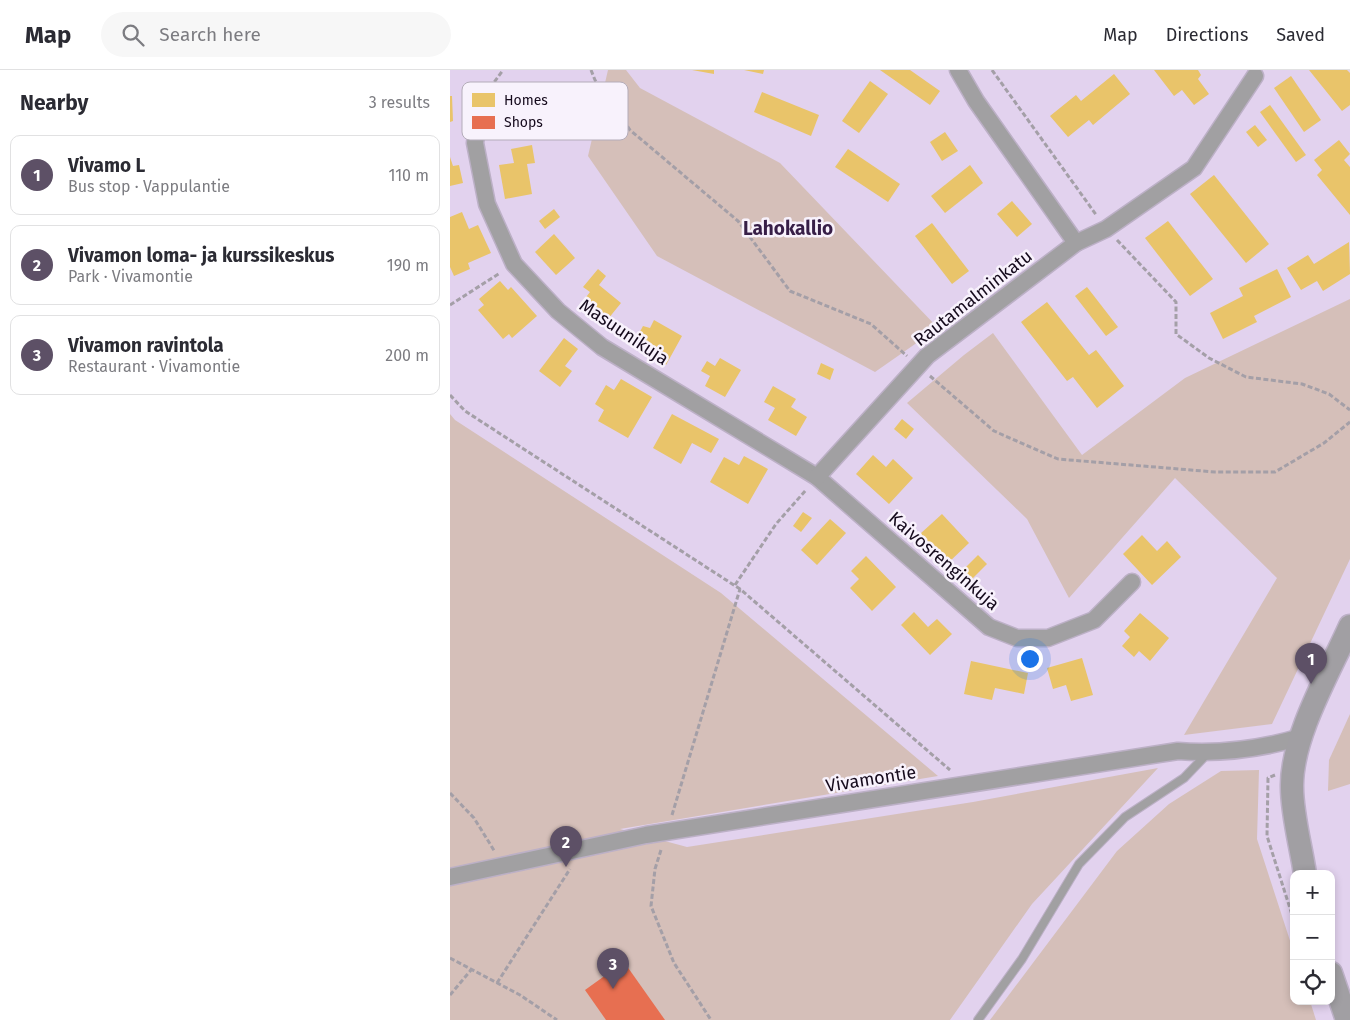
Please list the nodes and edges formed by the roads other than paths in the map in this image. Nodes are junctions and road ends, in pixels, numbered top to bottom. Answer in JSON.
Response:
{"nodes":[{"id":1,"x":958,"y":70,"type":"edge"},
{"id":2,"x":1255,"y":76,"type":"dead end"},
{"id":3,"x":475,"y":140,"type":"edge"},
{"id":4,"x":1076,"y":243,"type":"junction"},
{"id":5,"x":817,"y":477,"type":"junction"},
{"id":6,"x":1132,"y":582,"type":"dead end"},
{"id":7,"x":1350,"y":626,"type":"edge"},
{"id":8,"x":1301,"y":737,"type":"junction"},
{"id":9,"x":1208,"y":753,"type":"junction"},
{"id":10,"x":1304,"y":870,"type":"edge"},
{"id":11,"x":450,"y":877,"type":"edge"},
{"id":12,"x":1335,"y":985,"type":"edge"},
{"id":13,"x":978,"y":1020,"type":"edge"},
{"id":14,"x":1347,"y":1020,"type":"edge"}],
"edges":[{"from":1,"to":4,"type":"street"},
{"from":2,"to":4,"type":"street","name":"Rautamalminkatu"},
{"from":3,"to":5,"type":"street","name":"Masuunikuja"},
{"from":4,"to":5,"type":"street","name":"Rautamalminkatu"},
{"from":5,"to":6,"type":"street","name":"Kaivosrenginkuja"},
{"from":7,"to":8,"type":"street"},
{"from":8,"to":9,"type":"street","name":"Vivamontie"},
{"from":8,"to":10,"type":"street"},
{"from":9,"to":11,"type":"street","name":"Vivamontie"},
{"from":9,"to":13,"type":"lane"},
{"from":12,"to":14,"type":"street"}]}
